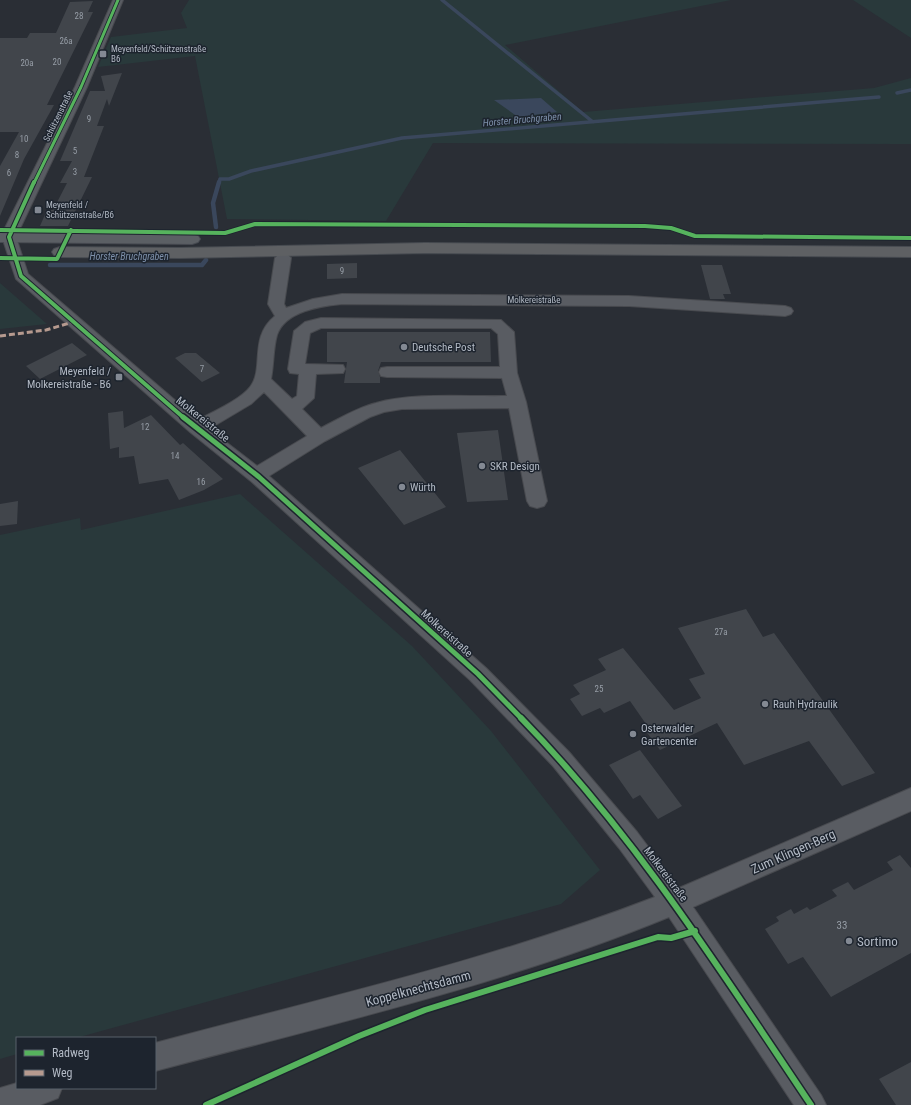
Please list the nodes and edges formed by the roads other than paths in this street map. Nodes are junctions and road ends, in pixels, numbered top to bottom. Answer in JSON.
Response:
{"nodes":[{"id":1,"x":118,"y":0,"type":"edge"},
{"id":2,"x":192,"y":238,"type":"joint"},
{"id":3,"x":6,"y":244,"type":"edge"},
{"id":4,"x":911,"y":244,"type":"edge"},
{"id":5,"x":60,"y":252,"type":"joint"},
{"id":6,"x":911,"y":252,"type":"edge"},
{"id":7,"x":284,"y":258,"type":"dead end"},
{"id":8,"x":785,"y":311,"type":"dead end"},
{"id":9,"x":285,"y":316,"type":"junction"},
{"id":10,"x":308,"y":369,"type":"junction"},
{"id":11,"x":337,"y":369,"type":"dead end"},
{"id":12,"x":387,"y":372,"type":"dead end"},
{"id":13,"x":509,"y":373,"type":"junction"},
{"id":14,"x":262,"y":380,"type":"junction"},
{"id":15,"x":517,"y":402,"type":"junction"},
{"id":16,"x":290,"y":408,"type":"junction"},
{"id":17,"x":196,"y":428,"type":"junction"},
{"id":18,"x":319,"y":437,"type":"junction"},
{"id":19,"x":256,"y":475,"type":"junction"},
{"id":20,"x":536,"y":501,"type":"dead end"},
{"id":21,"x":911,"y":799,"type":"edge"},
{"id":22,"x":675,"y":903,"type":"junction"},
{"id":23,"x":156,"y":1057,"type":"edge"},
{"id":24,"x":45,"y":1089,"type":"edge"},
{"id":25,"x":0,"y":1103,"type":"edge"},
{"id":26,"x":811,"y":1105,"type":"edge"}],
"edges":[{"from":1,"to":3,"type":"street","name":"Schützenstraße"},
{"from":2,"to":3,"type":"main road"},
{"from":2,"to":4,"type":"highway"},
{"from":3,"to":5,"type":"main road"},
{"from":3,"to":17,"type":"street","name":"Molkereistraße"},
{"from":5,"to":6,"type":"highway"},
{"from":7,"to":9,"type":"street"},
{"from":8,"to":9,"type":"street","name":"Molkereistraße"},
{"from":9,"to":14,"type":"street","name":"Molkereistraße"},
{"from":10,"to":11,"type":"street"},
{"from":10,"to":13,"type":"street"},
{"from":10,"to":16,"type":"street"},
{"from":12,"to":13,"type":"street"},
{"from":13,"to":15,"type":"street"},
{"from":14,"to":16,"type":"street"},
{"from":14,"to":17,"type":"street","name":"Molkereistraße"},
{"from":15,"to":18,"type":"street"},
{"from":15,"to":20,"type":"street"},
{"from":16,"to":18,"type":"street"},
{"from":17,"to":19,"type":"street","name":"Molkereistraße"},
{"from":18,"to":19,"type":"street"},
{"from":19,"to":22,"type":"street","name":"Molkereistraße"},
{"from":21,"to":22,"type":"street","name":"Zum Klingen-Berg"},
{"from":22,"to":23,"type":"street","name":"Koppelknechtsdamm"},
{"from":22,"to":26,"type":"street","name":"Molkereistraße"},
{"from":24,"to":25,"type":"street"}]}
